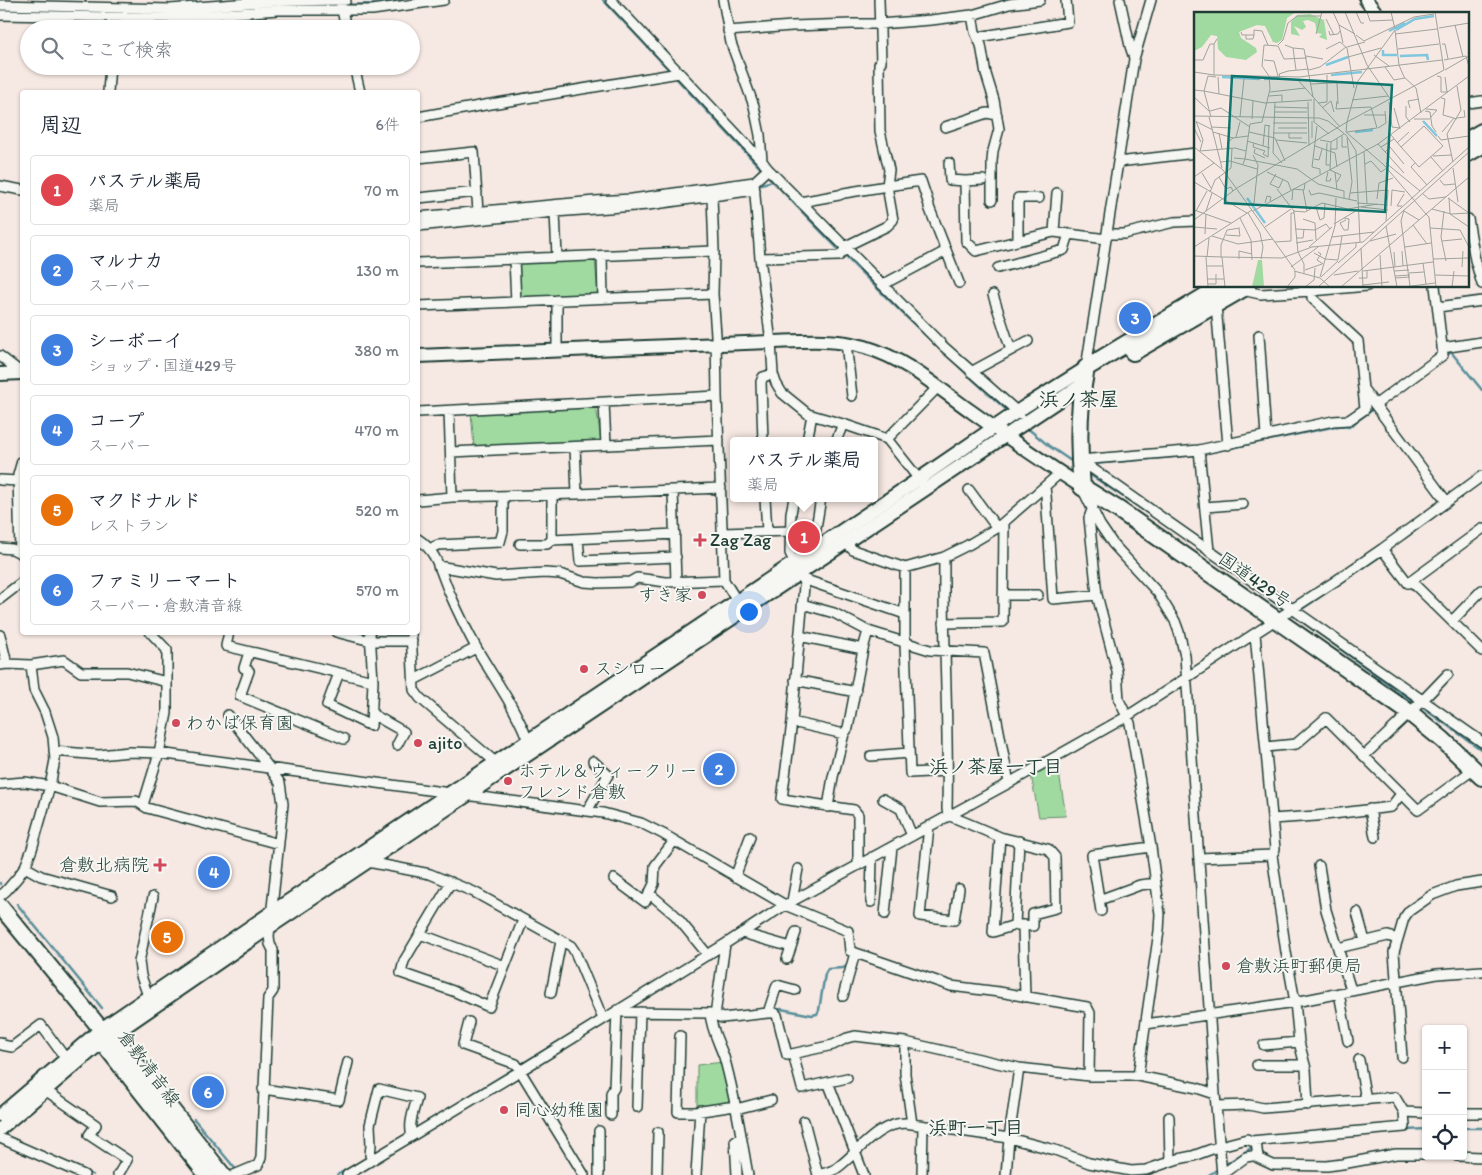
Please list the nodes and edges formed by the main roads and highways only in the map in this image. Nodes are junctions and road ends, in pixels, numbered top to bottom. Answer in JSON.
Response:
{"nodes":[{"id":1,"x":1219,"y":288,"type":"edge"},
{"id":2,"x":1244,"y":288,"type":"edge"},
{"id":3,"x":1084,"y":376,"type":"junction"},
{"id":4,"x":1478,"y":773,"type":"edge"},
{"id":5,"x":0,"y":906,"type":"edge"},
{"id":6,"x":105,"y":1035,"type":"junction"},
{"id":7,"x":207,"y":1175,"type":"edge"},
{"id":8,"x":223,"y":1175,"type":"edge"}],
"edges":[{"from":1,"to":3,"type":"highway"},
{"from":2,"to":3,"type":"highway"},
{"from":3,"to":4,"type":"highway","name":"国道429号"},
{"from":5,"to":6,"type":"main road","name":"倉敷清音線"},
{"from":6,"to":7,"type":"main road","name":"倉敷清音線"},
{"from":6,"to":8,"type":"main road","name":"倉敷清音線"}]}
